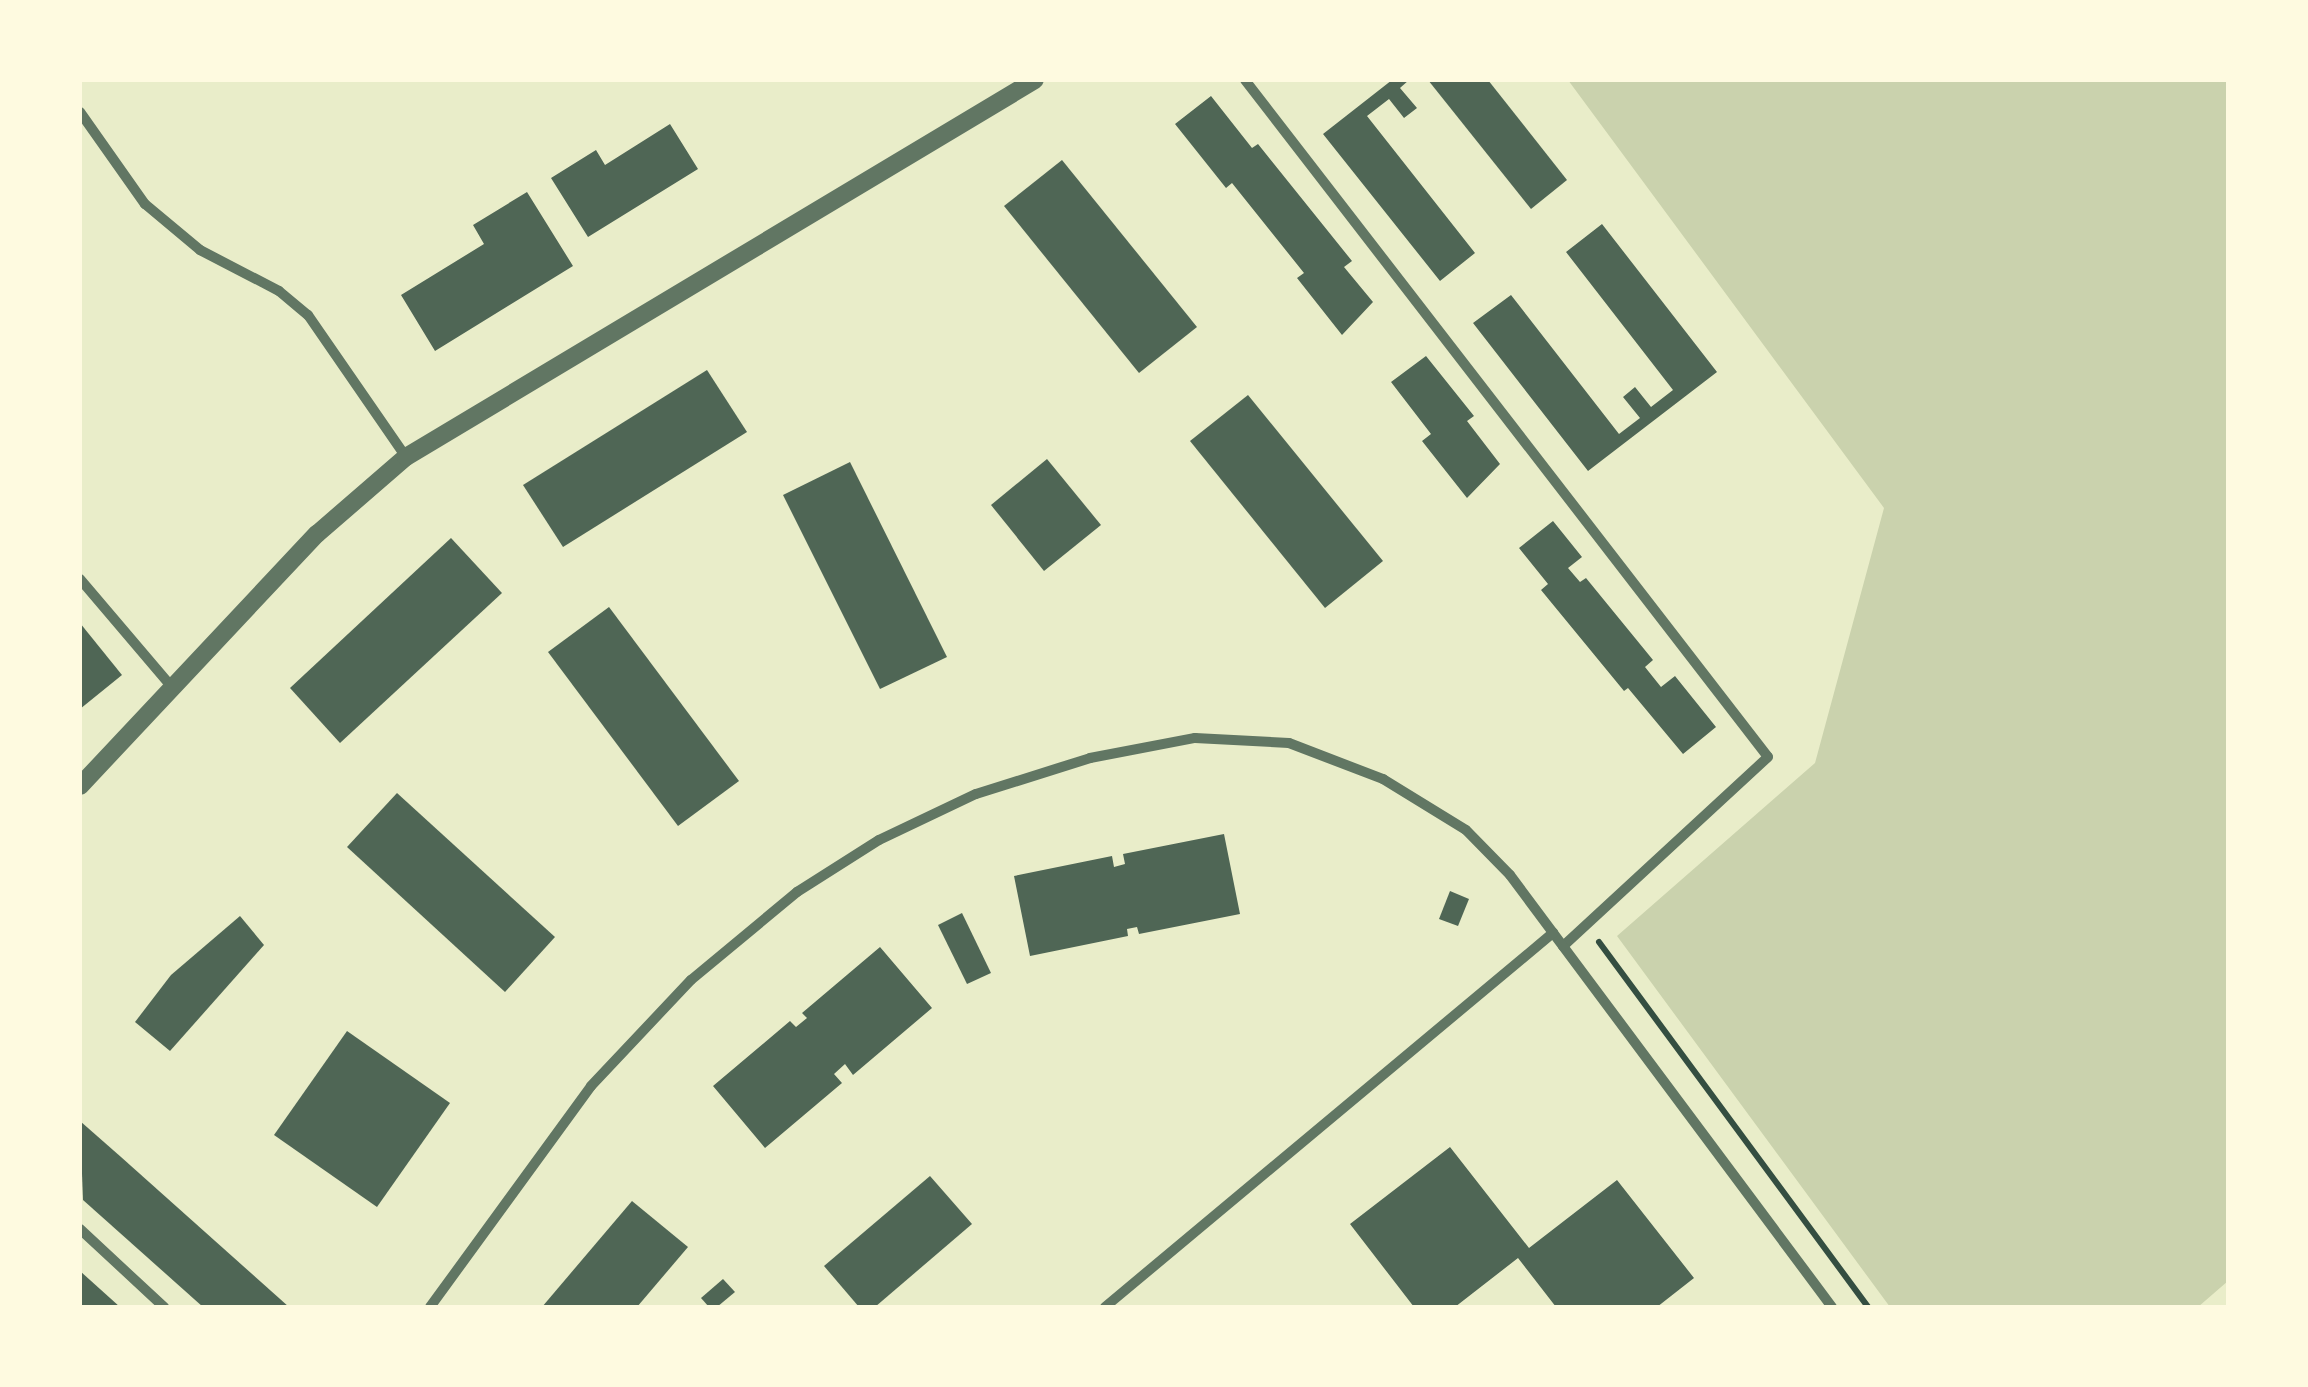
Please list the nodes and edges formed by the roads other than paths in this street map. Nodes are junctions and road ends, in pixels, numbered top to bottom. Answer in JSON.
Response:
{"nodes":[{"id":1,"x":1035,"y":80,"type":"edge"},
{"id":2,"x":1245,"y":80,"type":"edge"},
{"id":3,"x":80,"y":112,"type":"edge"},
{"id":4,"x":406,"y":457,"type":"junction"},
{"id":5,"x":80,"y":580,"type":"edge"},
{"id":6,"x":172,"y":687,"type":"junction"},
{"id":7,"x":80,"y":786,"type":"edge"},
{"id":8,"x":1553,"y":933,"type":"junction"},
{"id":9,"x":1564,"y":946,"type":"junction"},
{"id":10,"x":80,"y":1229,"type":"edge"},
{"id":11,"x":164,"y":1307,"type":"edge"},
{"id":12,"x":430,"y":1307,"type":"edge"},
{"id":13,"x":1105,"y":1307,"type":"edge"},
{"id":14,"x":1832,"y":1307,"type":"edge"}],
"edges":[{"from":1,"to":4,"type":"street"},
{"from":2,"to":9,"type":"street"},
{"from":3,"to":4,"type":"street"},
{"from":4,"to":6,"type":"street"},
{"from":5,"to":6,"type":"street"},
{"from":6,"to":7,"type":"street"},
{"from":8,"to":9,"type":"street"},
{"from":8,"to":12,"type":"street"},
{"from":8,"to":13,"type":"street"},
{"from":9,"to":14,"type":"street"},
{"from":10,"to":11,"type":"street"}]}
